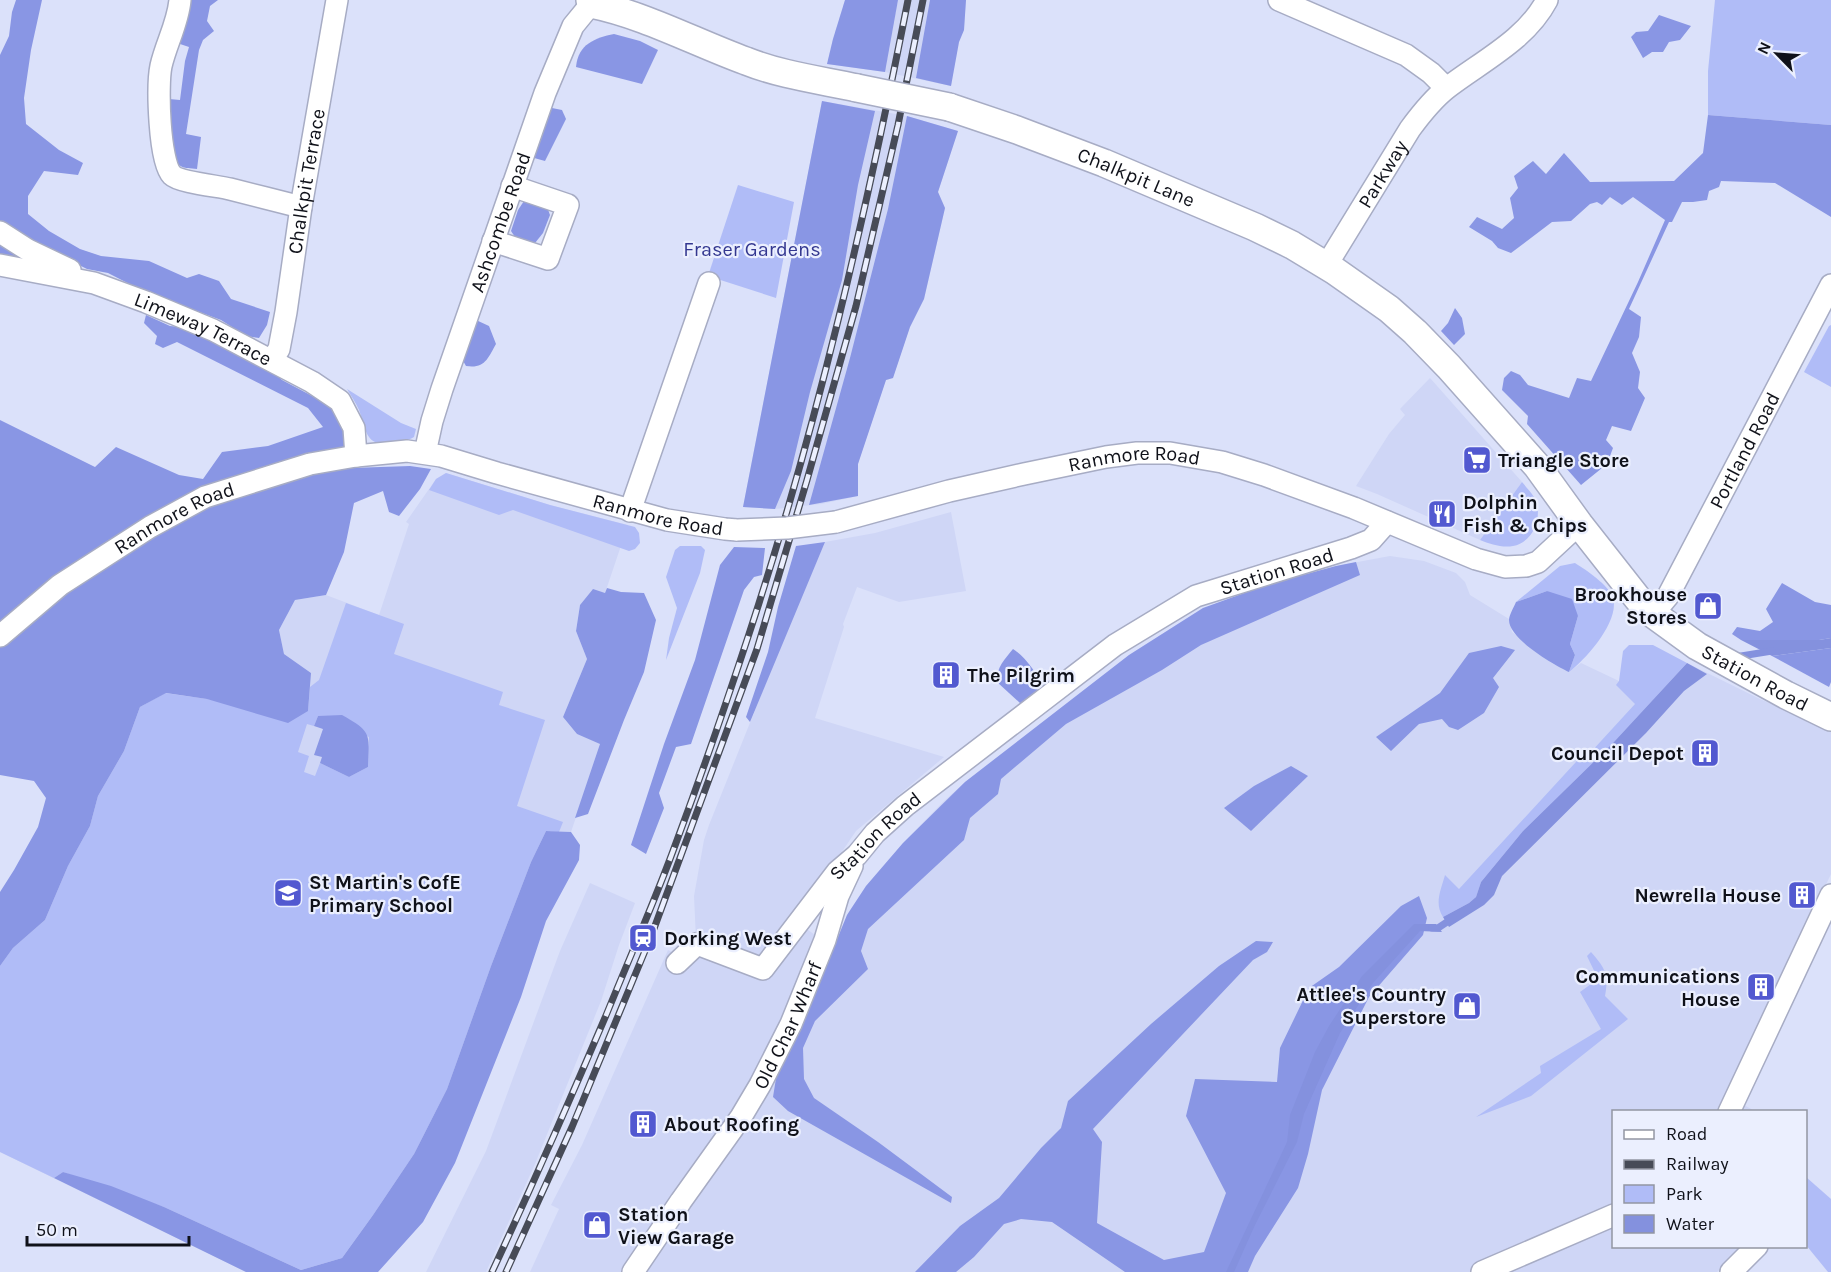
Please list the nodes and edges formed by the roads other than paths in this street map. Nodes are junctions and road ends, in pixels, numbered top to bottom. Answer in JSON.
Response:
{"nodes":[{"id":1,"x":180,"y":0,"type":"edge"},
{"id":2,"x":337,"y":0,"type":"edge"},
{"id":3,"x":1279,"y":0,"type":"edge"},
{"id":4,"x":1547,"y":0,"type":"edge"},
{"id":5,"x":590,"y":2,"type":"edge"},
{"id":6,"x":1446,"y":88,"type":"junction"},
{"id":7,"x":512,"y":186,"type":"junction"},
{"id":8,"x":302,"y":207,"type":"junction"},
{"id":9,"x":0,"y":232,"type":"edge"},
{"id":10,"x":493,"y":241,"type":"junction"},
{"id":11,"x":0,"y":265,"type":"edge"},
{"id":12,"x":1326,"y":266,"type":"junction"},
{"id":13,"x":94,"y":283,"type":"junction"},
{"id":14,"x":709,"y":283,"type":"dead end"},
{"id":15,"x":1831,"y":285,"type":"edge"},
{"id":16,"x":1826,"y":307,"type":"edge"},
{"id":17,"x":272,"y":360,"type":"junction"},
{"id":18,"x":425,"y":453,"type":"junction"},
{"id":19,"x":356,"y":456,"type":"junction"},
{"id":20,"x":630,"y":511,"type":"junction"},
{"id":21,"x":1387,"y":522,"type":"junction"},
{"id":22,"x":1579,"y":524,"type":"junction"},
{"id":23,"x":1653,"y":614,"type":"junction"},
{"id":24,"x":0,"y":636,"type":"edge"},
{"id":25,"x":1831,"y":717,"type":"edge"},
{"id":26,"x":857,"y":855,"type":"junction"},
{"id":27,"x":1831,"y":895,"type":"edge"},
{"id":28,"x":677,"y":963,"type":"dead end"},
{"id":29,"x":1730,"y":1110,"type":"edge"},
{"id":30,"x":1612,"y":1216,"type":"edge"},
{"id":31,"x":1755,"y":1248,"type":"edge"},
{"id":32,"x":633,"y":1272,"type":"edge"},
{"id":33,"x":1482,"y":1272,"type":"edge"},
{"id":34,"x":1731,"y":1272,"type":"edge"}],
"edges":[{"from":1,"to":8,"type":"street"},
{"from":2,"to":8,"type":"street","name":"Chalkpit Terrace"},
{"from":3,"to":6,"type":"street"},
{"from":4,"to":6,"type":"street","name":"Parkway"},
{"from":5,"to":7,"type":"street","name":"Ashcombe Road"},
{"from":5,"to":12,"type":"main road","name":"Chalkpit Lane","bridge":true},
{"from":6,"to":12,"type":"street","name":"Parkway"},
{"from":7,"to":10,"type":"street","name":"Ashcombe Road"},
{"from":7,"to":10,"type":"street"},
{"from":8,"to":17,"type":"street","name":"Chalkpit Terrace"},
{"from":9,"to":13,"type":"street"},
{"from":10,"to":18,"type":"street","name":"Ashcombe Road"},
{"from":11,"to":13,"type":"street","name":"Limeway Terrace"},
{"from":12,"to":22,"type":"main road","name":"Chalkpit Lane"},
{"from":13,"to":17,"type":"street","name":"Limeway Terrace"},
{"from":14,"to":20,"type":"street"},
{"from":15,"to":16,"type":"street","name":"Portland Road"},
{"from":16,"to":23,"type":"street","name":"Portland Road"},
{"from":17,"to":19,"type":"street","name":"Limeway Terrace"},
{"from":18,"to":19,"type":"street","name":"Ranmore Road"},
{"from":18,"to":20,"type":"street","name":"Ranmore Road"},
{"from":19,"to":24,"type":"street","name":"Ranmore Road"},
{"from":20,"to":21,"type":"street","name":"Ranmore Road","bridge":true},
{"from":21,"to":22,"type":"street"},
{"from":21,"to":26,"type":"street","name":"Station Road"},
{"from":22,"to":23,"type":"main road","name":"Station Road"},
{"from":23,"to":25,"type":"main road","name":"Station Road"},
{"from":26,"to":28,"type":"street","name":"Station Road"},
{"from":26,"to":32,"type":"street","name":"Old Char Wharf"},
{"from":27,"to":29,"type":"street"},
{"from":30,"to":33,"type":"street"},
{"from":31,"to":34,"type":"street"}]}
